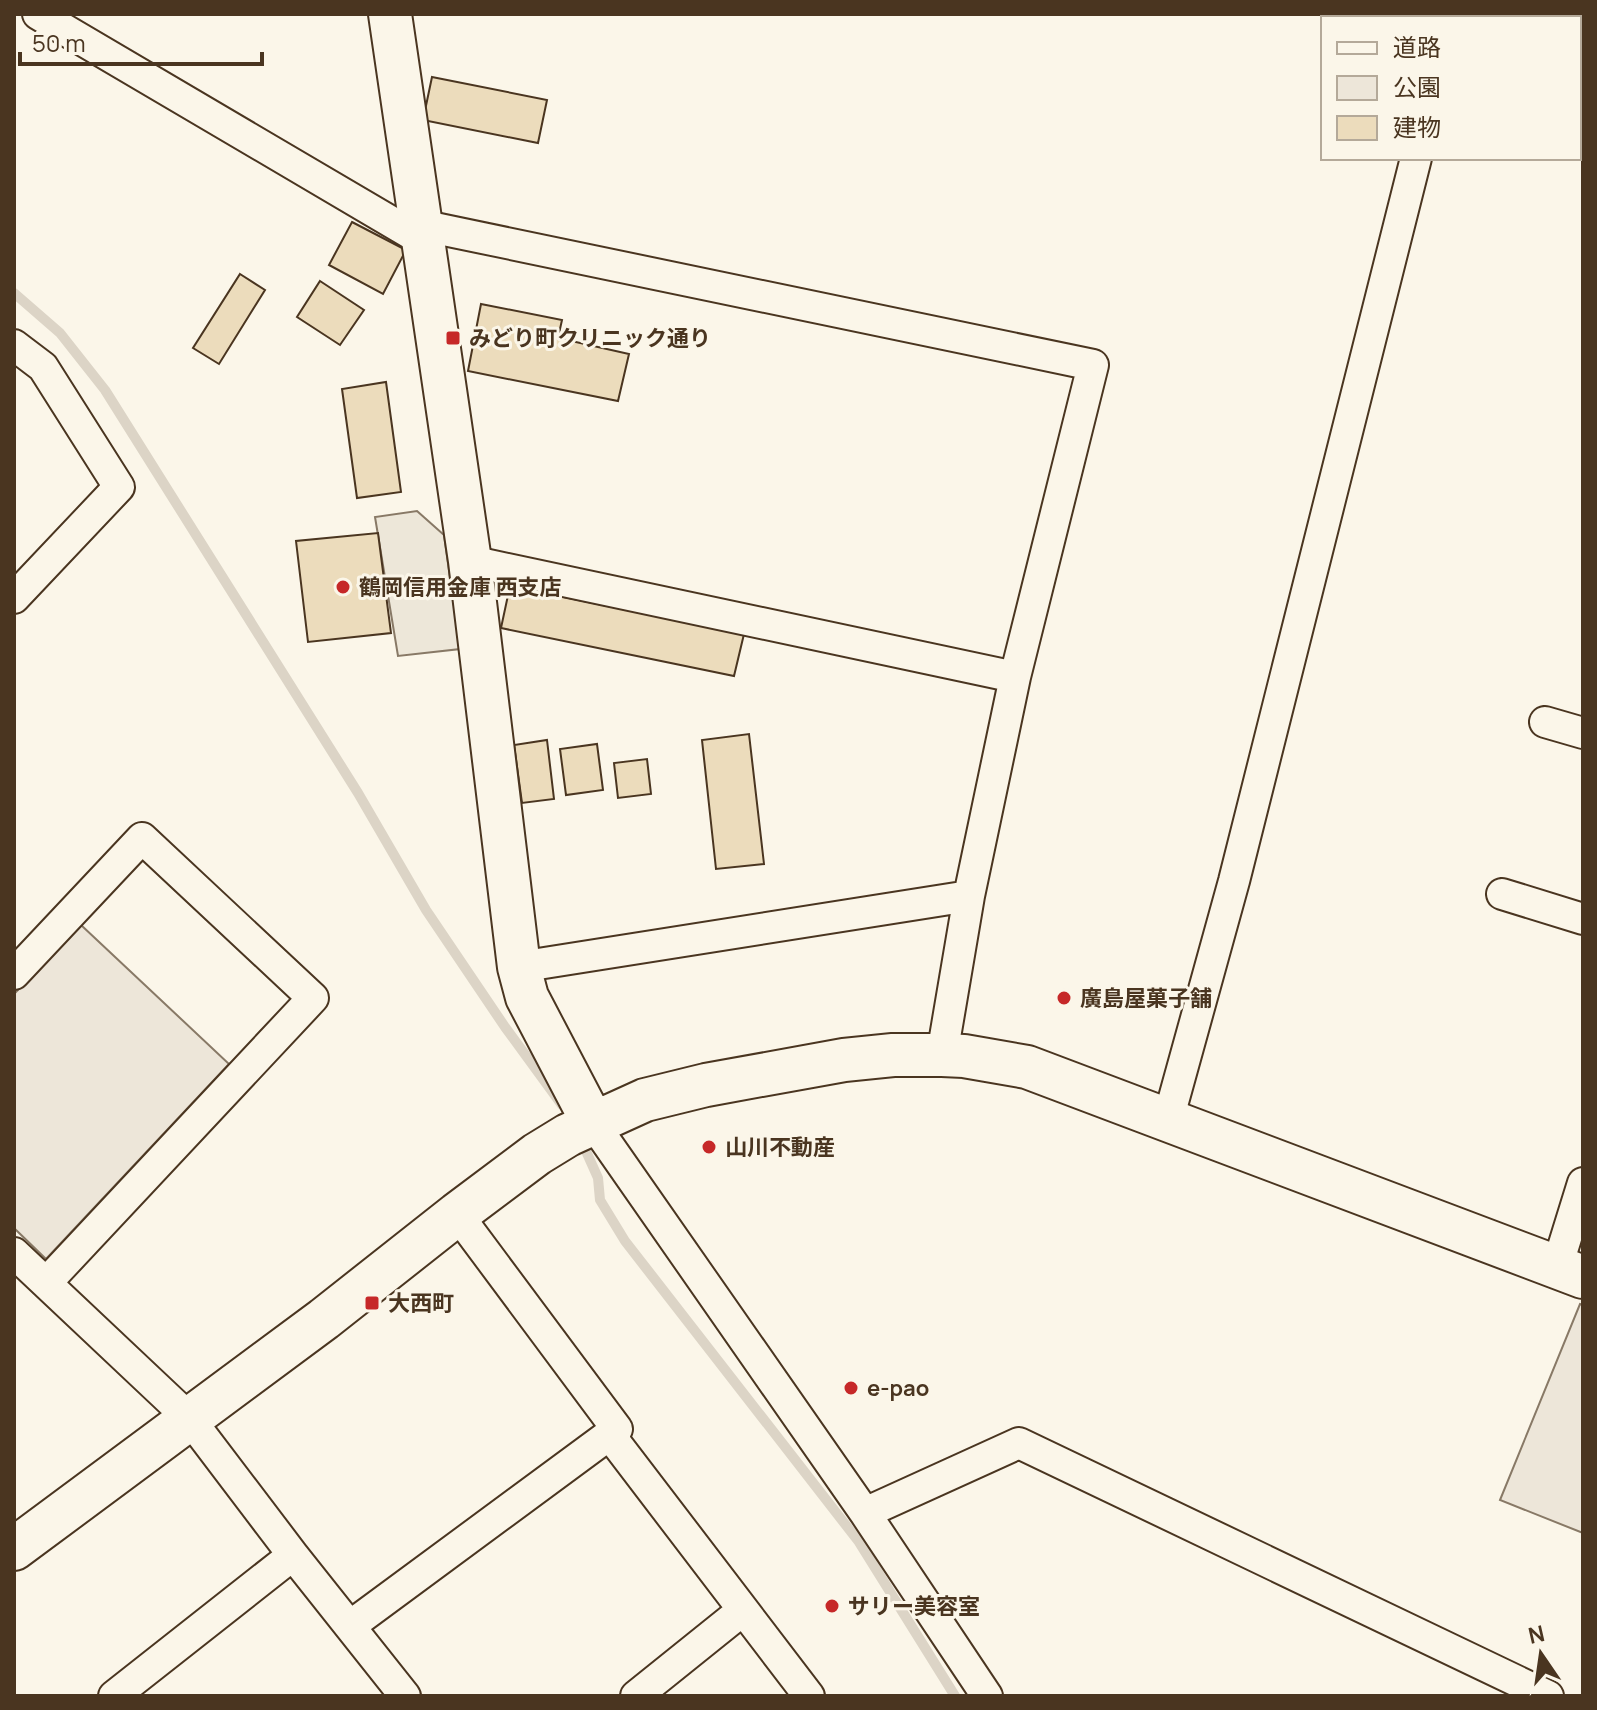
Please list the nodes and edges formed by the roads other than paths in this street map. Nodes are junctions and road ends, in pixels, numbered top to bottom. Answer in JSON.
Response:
{"nodes":[{"id":1,"x":38,"y":14,"type":"edge"},
{"id":2,"x":390,"y":14,"type":"edge"},
{"id":3,"x":1545,"y":14,"type":"edge"},
{"id":4,"x":1570,"y":16,"type":"edge"},
{"id":5,"x":1415,"y":160,"type":"edge"},
{"id":6,"x":421,"y":232,"type":"junction"},
{"id":7,"x":14,"y":345,"type":"edge"},
{"id":8,"x":470,"y":561,"type":"junction"},
{"id":9,"x":14,"y":598,"type":"edge"},
{"id":10,"x":1015,"y":677,"type":"junction"},
{"id":11,"x":1545,"y":722,"type":"dead end"},
{"id":12,"x":1583,"y":733,"type":"edge"},
{"id":13,"x":1502,"y":894,"type":"dead end"},
{"id":14,"x":969,"y":896,"type":"junction"},
{"id":15,"x":1583,"y":919,"type":"edge"},
{"id":16,"x":519,"y":967,"type":"junction"},
{"id":17,"x":14,"y":974,"type":"edge"},
{"id":18,"x":942,"y":1055,"type":"junction"},
{"id":19,"x":1168,"y":1120,"type":"junction"},
{"id":20,"x":593,"y":1123,"type":"junction"},
{"id":21,"x":1583,"y":1183,"type":"edge"},
{"id":22,"x":457,"y":1214,"type":"junction"},
{"id":23,"x":14,"y":1253,"type":"edge"},
{"id":24,"x":1570,"y":1272,"type":"edge"},
{"id":25,"x":46,"y":1283,"type":"junction"},
{"id":26,"x":189,"y":1418,"type":"junction"},
{"id":27,"x":609,"y":1434,"type":"junction"},
{"id":28,"x":865,"y":1513,"type":"junction"},
{"id":29,"x":14,"y":1549,"type":"edge"},
{"id":30,"x":293,"y":1555,"type":"junction"},
{"id":31,"x":743,"y":1610,"type":"junction"},
{"id":32,"x":350,"y":1626,"type":"junction"},
{"id":33,"x":129,"y":1691,"type":"edge"},
{"id":34,"x":405,"y":1696,"type":"edge"},
{"id":35,"x":636,"y":1696,"type":"edge"},
{"id":36,"x":809,"y":1696,"type":"edge"},
{"id":37,"x":987,"y":1696,"type":"edge"},
{"id":38,"x":1548,"y":1696,"type":"edge"}],
"edges":[{"from":1,"to":6,"type":"street"},
{"from":2,"to":6,"type":"street"},
{"from":3,"to":4,"type":"main road"},
{"from":5,"to":19,"type":"street"},
{"from":6,"to":8,"type":"street"},
{"from":6,"to":10,"type":"street"},
{"from":7,"to":9,"type":"street"},
{"from":8,"to":10,"type":"street"},
{"from":8,"to":16,"type":"street"},
{"from":10,"to":14,"type":"street"},
{"from":11,"to":12,"type":"street"},
{"from":13,"to":15,"type":"street"},
{"from":14,"to":16,"type":"street"},
{"from":14,"to":18,"type":"street"},
{"from":16,"to":20,"type":"street"},
{"from":17,"to":25,"type":"street"},
{"from":18,"to":19,"type":"street"},
{"from":18,"to":20,"type":"street"},
{"from":19,"to":24,"type":"street"},
{"from":20,"to":22,"type":"street"},
{"from":20,"to":28,"type":"street"},
{"from":21,"to":24,"type":"street"},
{"from":22,"to":26,"type":"street"},
{"from":22,"to":27,"type":"street"},
{"from":23,"to":25,"type":"street"},
{"from":25,"to":26,"type":"street"},
{"from":26,"to":29,"type":"street"},
{"from":26,"to":30,"type":"street"},
{"from":27,"to":31,"type":"street"},
{"from":27,"to":32,"type":"street"},
{"from":28,"to":37,"type":"street"},
{"from":28,"to":38,"type":"street"},
{"from":30,"to":32,"type":"street"},
{"from":30,"to":33,"type":"street"},
{"from":31,"to":35,"type":"street"},
{"from":31,"to":36,"type":"street"},
{"from":32,"to":34,"type":"street"}]}
